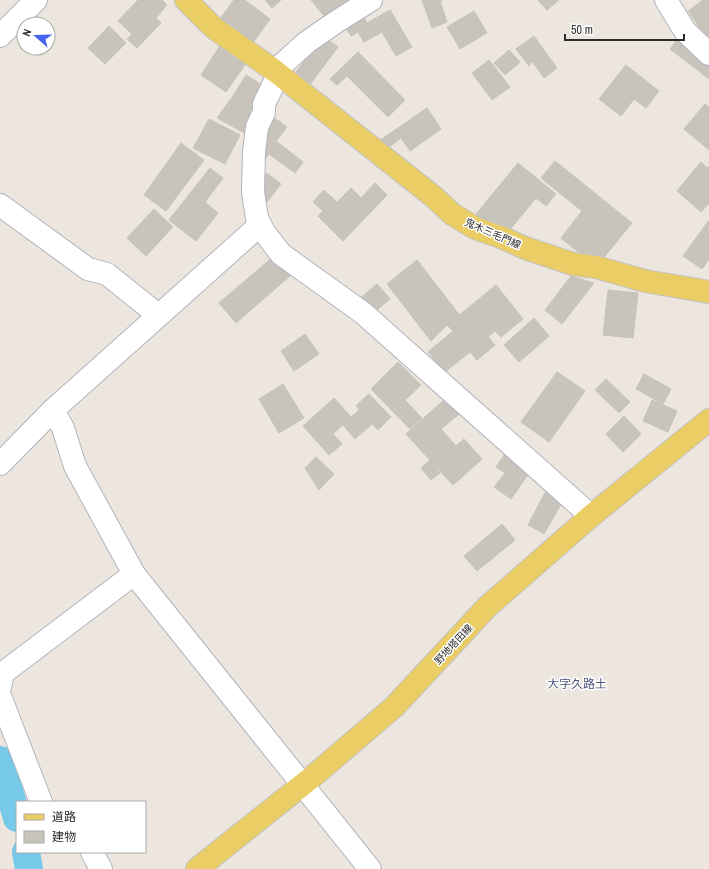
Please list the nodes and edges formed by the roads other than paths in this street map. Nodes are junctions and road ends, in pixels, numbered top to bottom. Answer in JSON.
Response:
{"nodes":[{"id":1,"x":36,"y":0,"type":"edge"},
{"id":2,"x":186,"y":0,"type":"edge"},
{"id":3,"x":371,"y":0,"type":"edge"},
{"id":4,"x":666,"y":0,"type":"edge"},
{"id":5,"x":0,"y":36,"type":"edge"},
{"id":6,"x":709,"y":54,"type":"edge"},
{"id":7,"x":277,"y":73,"type":"junction"},
{"id":8,"x":0,"y":205,"type":"edge"},
{"id":9,"x":260,"y":225,"type":"junction"},
{"id":10,"x":709,"y":292,"type":"edge"},
{"id":11,"x":158,"y":315,"type":"junction"},
{"id":12,"x":53,"y":410,"type":"junction"},
{"id":13,"x":709,"y":420,"type":"edge"},
{"id":14,"x":0,"y":464,"type":"edge"},
{"id":15,"x":590,"y":516,"type":"junction"},
{"id":16,"x":134,"y":574,"type":"junction"},
{"id":17,"x":0,"y":687,"type":"edge"},
{"id":18,"x":0,"y":696,"type":"edge"},
{"id":19,"x":303,"y":784,"type":"junction"},
{"id":20,"x":41,"y":801,"type":"edge"},
{"id":21,"x":93,"y":853,"type":"edge"},
{"id":22,"x":101,"y":869,"type":"edge"},
{"id":23,"x":196,"y":869,"type":"edge"},
{"id":24,"x":370,"y":869,"type":"edge"}],
"edges":[{"from":1,"to":5,"type":"street"},
{"from":2,"to":7,"type":"main road","name":"鬼木三毛門線"},
{"from":3,"to":7,"type":"street"},
{"from":4,"to":6,"type":"street"},
{"from":7,"to":9,"type":"street"},
{"from":7,"to":10,"type":"main road","name":"鬼木三毛門線"},
{"from":8,"to":11,"type":"street"},
{"from":9,"to":11,"type":"street"},
{"from":9,"to":15,"type":"street"},
{"from":11,"to":12,"type":"street"},
{"from":12,"to":14,"type":"street"},
{"from":12,"to":16,"type":"street"},
{"from":13,"to":15,"type":"main road","name":"野地塔田線"},
{"from":15,"to":19,"type":"main road","name":"野地塔田線"},
{"from":16,"to":17,"type":"street"},
{"from":16,"to":19,"type":"street"},
{"from":18,"to":20,"type":"street"},
{"from":19,"to":23,"type":"main road","name":"野地塔田線"},
{"from":19,"to":24,"type":"street"},
{"from":21,"to":22,"type":"street"}]}
